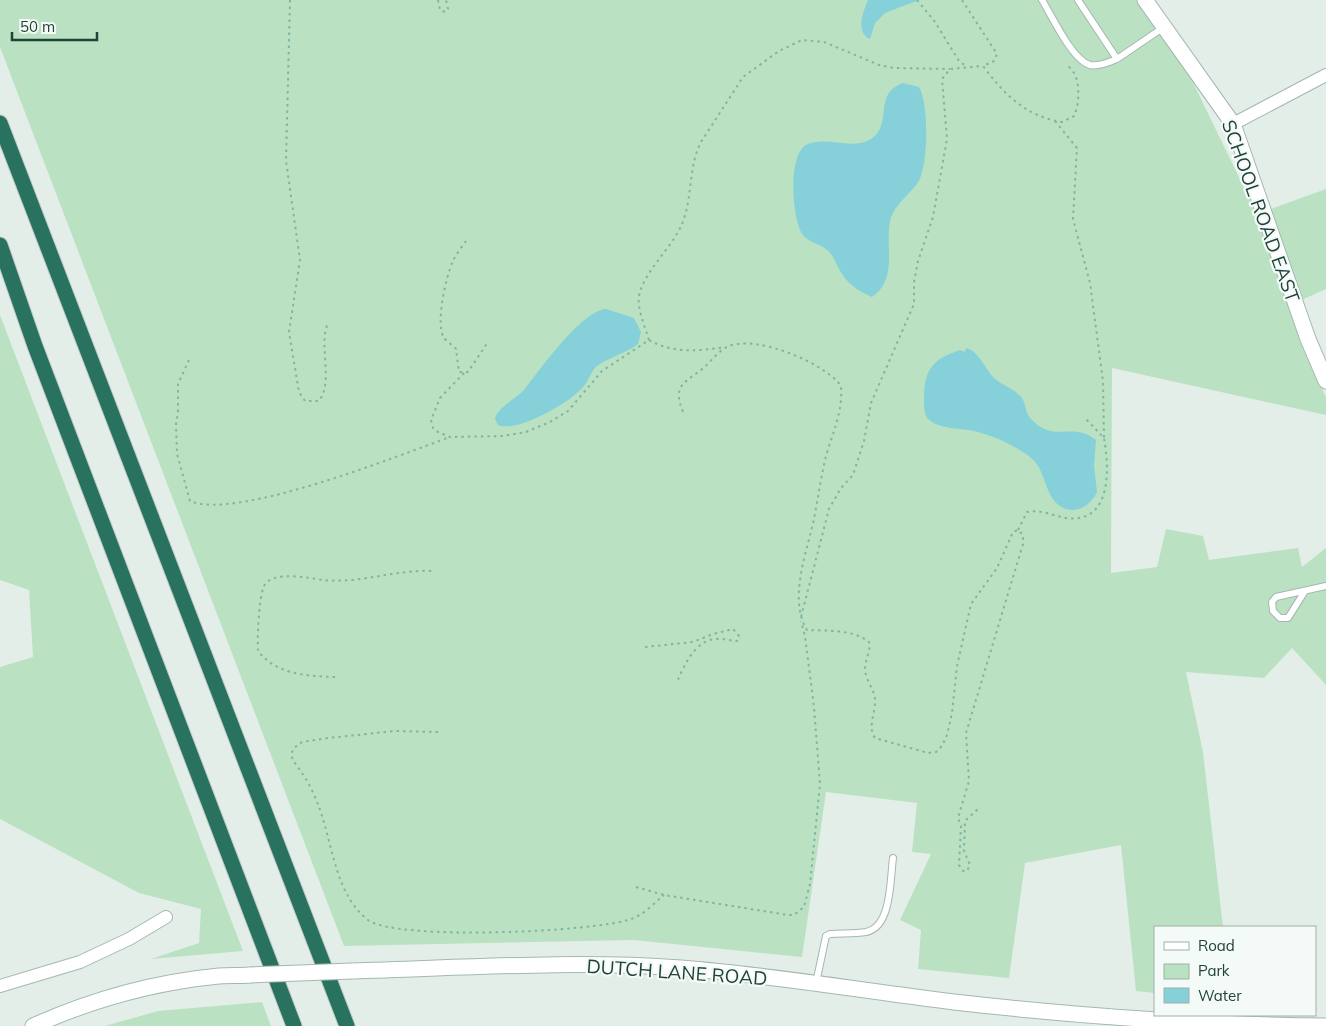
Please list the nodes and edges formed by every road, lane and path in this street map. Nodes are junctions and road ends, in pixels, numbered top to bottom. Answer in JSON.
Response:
{"nodes":[{"id":1,"x":290,"y":0,"type":"edge"},
{"id":2,"x":438,"y":0,"type":"edge"},
{"id":3,"x":446,"y":0,"type":"edge"},
{"id":4,"x":917,"y":0,"type":"edge"},
{"id":5,"x":962,"y":0,"type":"edge"},
{"id":6,"x":1042,"y":0,"type":"edge"},
{"id":7,"x":1078,"y":0,"type":"edge"},
{"id":8,"x":1145,"y":0,"type":"edge"},
{"id":9,"x":1164,"y":28,"type":"junction"},
{"id":10,"x":1077,"y":58,"type":"junction"},
{"id":11,"x":1116,"y":59,"type":"junction"},
{"id":12,"x":966,"y":66,"type":"junction"},
{"id":13,"x":983,"y":66,"type":"junction"},
{"id":14,"x":950,"y":69,"type":"junction"},
{"id":15,"x":1326,"y":75,"type":"edge"},
{"id":16,"x":1055,"y":121,"type":"junction"},
{"id":17,"x":0,"y":123,"type":"edge"},
{"id":18,"x":1233,"y":124,"type":"junction"},
{"id":19,"x":466,"y":241,"type":"dead end"},
{"id":20,"x":0,"y":245,"type":"edge"},
{"id":21,"x":328,"y":323,"type":"dead end"},
{"id":22,"x":649,"y":340,"type":"junction"},
{"id":23,"x":488,"y":342,"type":"dead end"},
{"id":24,"x":727,"y":347,"type":"junction"},
{"id":25,"x":189,"y":360,"type":"dead end"},
{"id":26,"x":464,"y":373,"type":"junction"},
{"id":27,"x":1326,"y":381,"type":"edge"},
{"id":28,"x":683,"y":412,"type":"dead end"},
{"id":29,"x":1086,"y":419,"type":"dead end"},
{"id":30,"x":450,"y":436,"type":"junction"},
{"id":31,"x":1104,"y":438,"type":"junction"},
{"id":32,"x":1018,"y":530,"type":"junction"},
{"id":33,"x":434,"y":571,"type":"dead end"},
{"id":34,"x":1326,"y":586,"type":"edge"},
{"id":35,"x":1305,"y":591,"type":"junction"},
{"id":36,"x":801,"y":620,"type":"junction"},
{"id":37,"x":646,"y":647,"type":"dead end"},
{"id":38,"x":335,"y":677,"type":"dead end"},
{"id":39,"x":677,"y":682,"type":"dead end"},
{"id":40,"x":438,"y":732,"type":"dead end"},
{"id":41,"x":980,"y":808,"type":"dead end"},
{"id":42,"x":893,"y":858,"type":"dead end"},
{"id":43,"x":636,"y":887,"type":"dead end"},
{"id":44,"x":664,"y":895,"type":"junction"},
{"id":45,"x":166,"y":917,"type":"dead end"},
{"id":46,"x":816,"y":984,"type":"junction"},
{"id":47,"x":0,"y":986,"type":"edge"},
{"id":48,"x":1163,"y":1023,"type":"edge"},
{"id":49,"x":33,"y":1026,"type":"edge"},
{"id":50,"x":294,"y":1026,"type":"edge"},
{"id":51,"x":347,"y":1026,"type":"edge"},
{"id":52,"x":1326,"y":1026,"type":"edge"}],
"edges":[{"from":1,"to":21,"type":"path"},
{"from":2,"to":3,"type":"path"},
{"from":4,"to":12,"type":"path"},
{"from":5,"to":13,"type":"path"},
{"from":6,"to":10,"type":"lane"},
{"from":7,"to":11,"type":"lane"},
{"from":8,"to":9,"type":"street","name":"SCHOOL ROAD EAST"},
{"from":9,"to":11,"type":"lane"},
{"from":9,"to":18,"type":"street","name":"SCHOOL ROAD EAST"},
{"from":10,"to":11,"type":"lane"},
{"from":10,"to":16,"type":"path"},
{"from":12,"to":13,"type":"path"},
{"from":12,"to":14,"type":"path"},
{"from":13,"to":16,"type":"path"},
{"from":14,"to":22,"type":"path"},
{"from":14,"to":36,"type":"path"},
{"from":15,"to":18,"type":"street"},
{"from":16,"to":31,"type":"path"},
{"from":17,"to":51,"type":"highway"},
{"from":18,"to":27,"type":"street","name":"SCHOOL ROAD EAST"},
{"from":19,"to":26,"type":"path"},
{"from":20,"to":50,"type":"highway"},
{"from":22,"to":24,"type":"path"},
{"from":22,"to":30,"type":"path"},
{"from":23,"to":26,"type":"path"},
{"from":24,"to":28,"type":"path"},
{"from":24,"to":36,"type":"path"},
{"from":25,"to":30,"type":"path"},
{"from":26,"to":30,"type":"path"},
{"from":29,"to":31,"type":"path"},
{"from":31,"to":32,"type":"path"},
{"from":32,"to":36,"type":"path"},
{"from":32,"to":41,"type":"path"},
{"from":33,"to":38,"type":"path"},
{"from":34,"to":35,"type":"lane"},
{"from":35,"to":35,"type":"lane"},
{"from":36,"to":44,"type":"path"},
{"from":37,"to":39,"type":"path"},
{"from":40,"to":44,"type":"path"},
{"from":42,"to":46,"type":"lane"},
{"from":43,"to":44,"type":"path"},
{"from":45,"to":47,"type":"street"},
{"from":46,"to":48,"type":"street","name":"DUTCH LANE ROAD"},
{"from":46,"to":49,"type":"street","name":"DUTCH LANE ROAD","bridge":true},
{"from":48,"to":52,"type":"street","name":"DUTCH LANE ROAD"}]}
